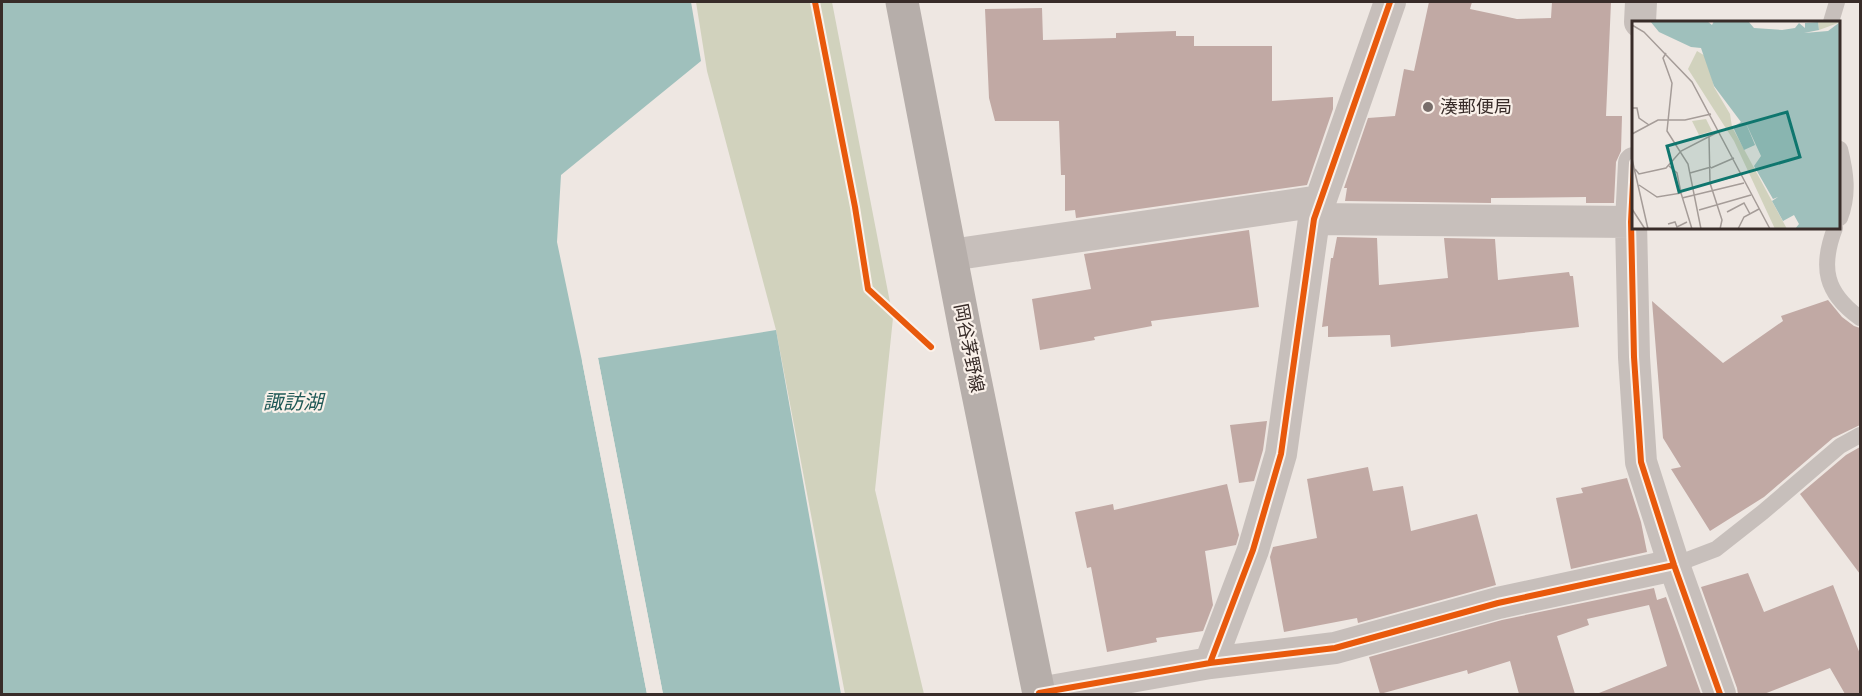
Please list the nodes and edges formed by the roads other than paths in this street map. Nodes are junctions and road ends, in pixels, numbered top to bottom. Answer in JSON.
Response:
{"nodes":[{"id":1,"x":902,"y":2,"type":"edge"},
{"id":2,"x":1390,"y":2,"type":"edge"},
{"id":3,"x":1641,"y":2,"type":"edge"},
{"id":4,"x":1837,"y":2,"type":"edge"},
{"id":5,"x":1640,"y":21,"type":"edge"},
{"id":6,"x":1831,"y":21,"type":"edge"},
{"id":7,"x":1841,"y":157,"type":"edge"},
{"id":8,"x":1632,"y":202,"type":"edge"},
{"id":9,"x":1317,"y":210,"type":"junction"},
{"id":10,"x":1841,"y":213,"type":"edge"},
{"id":11,"x":1631,"y":222,"type":"junction"},
{"id":12,"x":1834,"y":230,"type":"edge"},
{"id":13,"x":951,"y":255,"type":"junction"},
{"id":14,"x":1860,"y":318,"type":"edge"},
{"id":15,"x":1860,"y":435,"type":"edge"},
{"id":16,"x":1674,"y":566,"type":"junction"},
{"id":17,"x":1210,"y":663,"type":"junction"},
{"id":18,"x":1039,"y":694,"type":"edge"},
{"id":19,"x":1720,"y":694,"type":"edge"}],
"edges":[{"from":1,"to":13,"type":"main road","name":"岡谷茅野線"},
{"from":2,"to":9,"type":"street"},
{"from":3,"to":5,"type":"street"},
{"from":4,"to":6,"type":"lane"},
{"from":7,"to":10,"type":"lane"},
{"from":8,"to":11,"type":"street"},
{"from":9,"to":11,"type":"street"},
{"from":9,"to":13,"type":"street"},
{"from":9,"to":17,"type":"street"},
{"from":11,"to":16,"type":"street"},
{"from":12,"to":14,"type":"lane"},
{"from":13,"to":18,"type":"main road","name":"岡谷茅野線"},
{"from":15,"to":16,"type":"lane"},
{"from":16,"to":17,"type":"street"},
{"from":16,"to":19,"type":"street"},
{"from":17,"to":18,"type":"street"}]}
